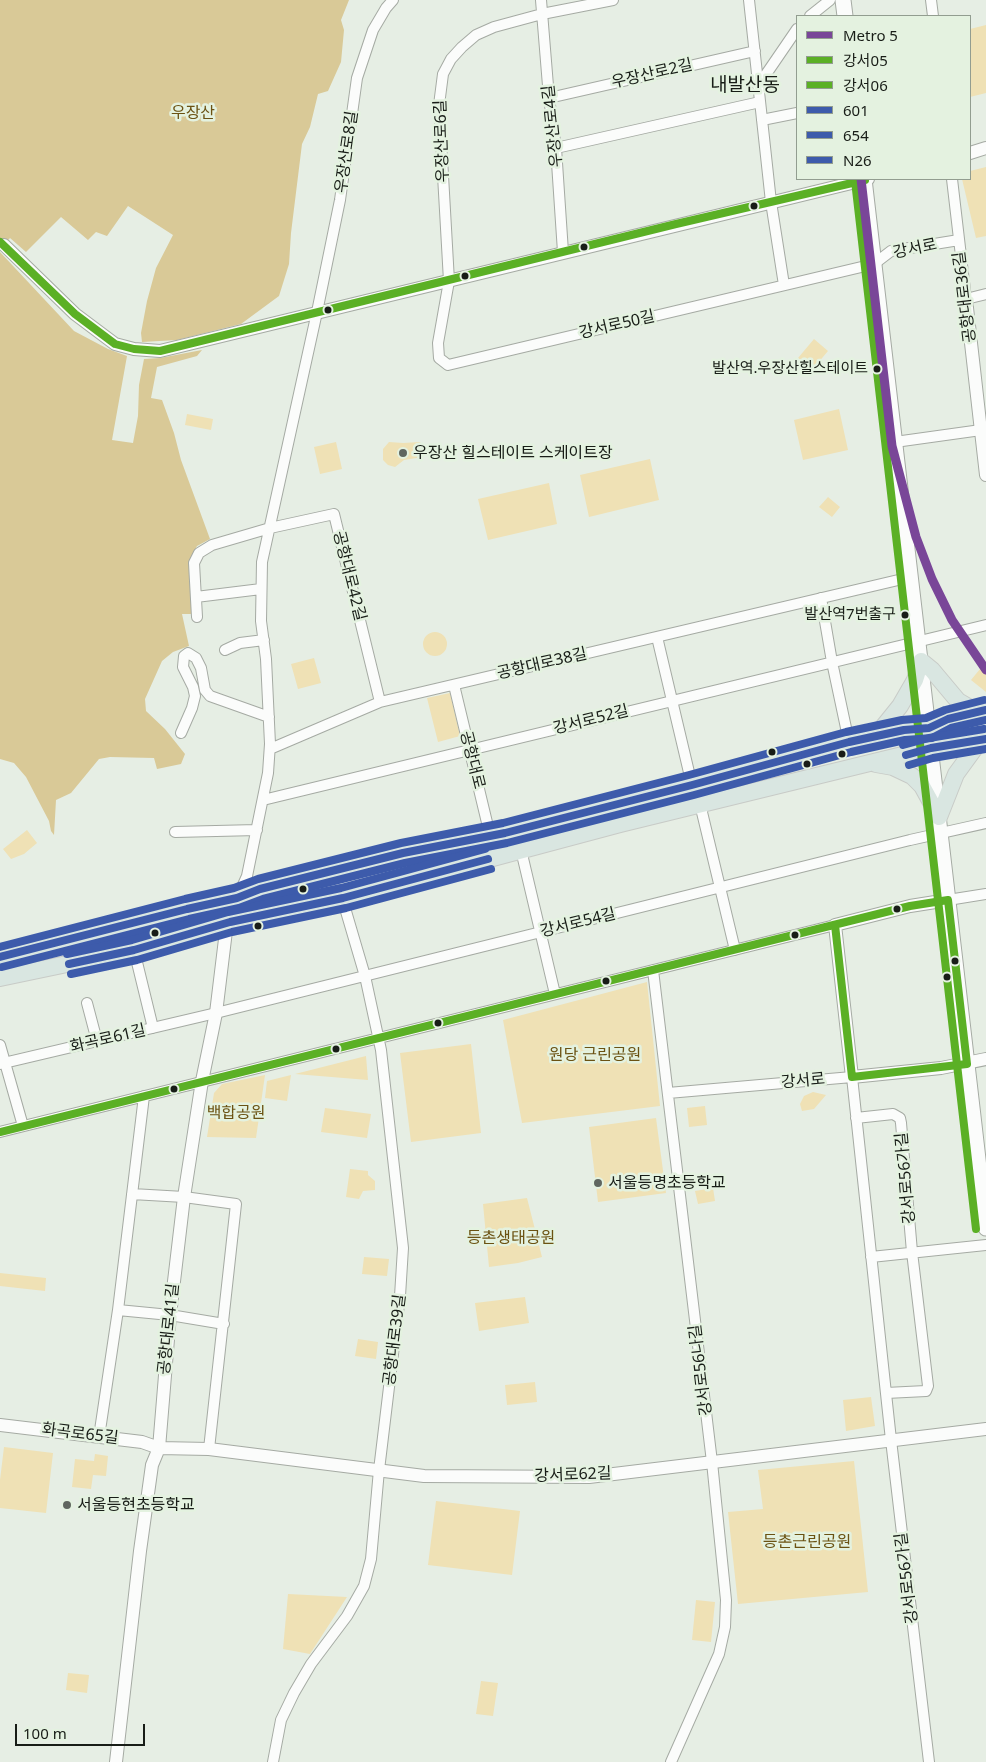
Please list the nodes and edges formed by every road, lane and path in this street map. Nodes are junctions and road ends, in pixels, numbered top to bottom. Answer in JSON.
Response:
{"nodes":[{"id":1,"x":393,"y":0,"type":"edge"},
{"id":2,"x":541,"y":0,"type":"edge"},
{"id":3,"x":613,"y":0,"type":"edge"},
{"id":4,"x":749,"y":0,"type":"edge"},
{"id":5,"x":830,"y":0,"type":"edge"},
{"id":6,"x":843,"y":0,"type":"edge"},
{"id":7,"x":931,"y":0,"type":"edge"},
{"id":8,"x":542,"y":14,"type":"junction"},
{"id":9,"x":811,"y":15,"type":"edge"},
{"id":10,"x":845,"y":15,"type":"edge"},
{"id":11,"x":933,"y":15,"type":"edge"},
{"id":12,"x":796,"y":30,"type":"edge"},
{"id":13,"x":755,"y":51,"type":"junction"},
{"id":14,"x":758,"y":86,"type":"junction"},
{"id":15,"x":549,"y":98,"type":"junction"},
{"id":16,"x":760,"y":102,"type":"junction"},
{"id":17,"x":796,"y":113,"type":"edge"},
{"id":18,"x":762,"y":120,"type":"junction"},
{"id":19,"x":556,"y":148,"type":"junction"},
{"id":20,"x":986,"y":148,"type":"edge"},
{"id":21,"x":971,"y":153,"type":"edge"},
{"id":22,"x":862,"y":180,"type":"edge"},
{"id":23,"x":866,"y":180,"type":"edge"},
{"id":24,"x":952,"y":180,"type":"edge"},
{"id":25,"x":771,"y":202,"type":"junction"},
{"id":26,"x":959,"y":240,"type":"junction"},
{"id":27,"x":4,"y":245,"type":"dead end"},
{"id":28,"x":563,"y":252,"type":"junction"},
{"id":29,"x":874,"y":264,"type":"junction"},
{"id":30,"x":449,"y":281,"type":"junction"},
{"id":31,"x":784,"y":285,"type":"junction"},
{"id":32,"x":986,"y":294,"type":"edge"},
{"id":33,"x":966,"y":299,"type":"junction"},
{"id":34,"x":317,"y":312,"type":"junction"},
{"id":35,"x":981,"y":430,"type":"junction"},
{"id":36,"x":895,"y":442,"type":"junction"},
{"id":37,"x":986,"y":475,"type":"edge"},
{"id":38,"x":270,"y":528,"type":"junction"},
{"id":39,"x":911,"y":577,"type":"junction"},
{"id":40,"x":260,"y":589,"type":"junction"},
{"id":41,"x":196,"y":597,"type":"junction"},
{"id":42,"x":821,"y":598,"type":"junction"},
{"id":43,"x":197,"y":617,"type":"dead end"},
{"id":44,"x":986,"y":625,"type":"edge"},
{"id":45,"x":657,"y":637,"type":"junction"},
{"id":46,"x":264,"y":640,"type":"junction"},
{"id":47,"x":918,"y":640,"type":"junction"},
{"id":48,"x":225,"y":650,"type":"dead end"},
{"id":49,"x":921,"y":661,"type":"junction"},
{"id":50,"x":832,"y":662,"type":"junction"},
{"id":51,"x":454,"y":685,"type":"junction"},
{"id":52,"x":672,"y":700,"type":"junction"},
{"id":53,"x":380,"y":702,"type":"junction"},
{"id":54,"x":981,"y":711,"type":"edge"},
{"id":55,"x":269,"y":717,"type":"junction"},
{"id":56,"x":929,"y":728,"type":"junction"},
{"id":57,"x":182,"y":733,"type":"dead end"},
{"id":58,"x":875,"y":736,"type":"junction"},
{"id":59,"x":983,"y":740,"type":"edge"},
{"id":60,"x":848,"y":742,"type":"junction"},
{"id":61,"x":931,"y":748,"type":"junction"},
{"id":62,"x":270,"y":749,"type":"junction"},
{"id":63,"x":470,"y":749,"type":"junction"},
{"id":64,"x":870,"y":763,"type":"junction"},
{"id":65,"x":692,"y":786,"type":"junction"},
{"id":66,"x":263,"y":800,"type":"junction"},
{"id":67,"x":700,"y":804,"type":"junction"},
{"id":68,"x":986,"y":823,"type":"edge"},
{"id":69,"x":940,"y":825,"type":"junction"},
{"id":70,"x":257,"y":830,"type":"junction"},
{"id":71,"x":175,"y":832,"type":"dead end"},
{"id":72,"x":490,"y":835,"type":"junction"},
{"id":73,"x":520,"y":850,"type":"junction"},
{"id":74,"x":720,"y":887,"type":"junction"},
{"id":75,"x":986,"y":894,"type":"edge"},
{"id":76,"x":237,"y":898,"type":"junction"},
{"id":77,"x":343,"y":898,"type":"junction"},
{"id":78,"x":948,"y":900,"type":"junction"},
{"id":79,"x":230,"y":922,"type":"junction"},
{"id":80,"x":835,"y":925,"type":"junction"},
{"id":81,"x":540,"y":932,"type":"junction"},
{"id":82,"x":134,"y":950,"type":"junction"},
{"id":83,"x":734,"y":950,"type":"junction"},
{"id":84,"x":0,"y":957,"type":"edge"},
{"id":85,"x":653,"y":970,"type":"junction"},
{"id":86,"x":365,"y":976,"type":"junction"},
{"id":87,"x":0,"y":978,"type":"edge"},
{"id":88,"x":555,"y":994,"type":"junction"},
{"id":89,"x":88,"y":1003,"type":"dead end"},
{"id":90,"x":216,"y":1013,"type":"junction"},
{"id":91,"x":153,"y":1028,"type":"junction"},
{"id":92,"x":379,"y":1038,"type":"junction"},
{"id":93,"x":97,"y":1042,"type":"junction"},
{"id":94,"x":0,"y":1045,"type":"edge"},
{"id":95,"x":986,"y":1059,"type":"edge"},
{"id":96,"x":3,"y":1064,"type":"edge"},
{"id":97,"x":967,"y":1064,"type":"junction"},
{"id":98,"x":852,"y":1077,"type":"junction"},
{"id":99,"x":202,"y":1081,"type":"junction"},
{"id":100,"x":668,"y":1094,"type":"junction"},
{"id":101,"x":144,"y":1096,"type":"junction"},
{"id":102,"x":856,"y":1118,"type":"junction"},
{"id":103,"x":22,"y":1126,"type":"junction"},
{"id":104,"x":0,"y":1132,"type":"edge"},
{"id":105,"x":132,"y":1194,"type":"junction"},
{"id":106,"x":184,"y":1197,"type":"junction"},
{"id":107,"x":986,"y":1228,"type":"edge"},
{"id":108,"x":986,"y":1245,"type":"edge"},
{"id":109,"x":912,"y":1252,"type":"junction"},
{"id":110,"x":871,"y":1256,"type":"junction"},
{"id":111,"x":118,"y":1310,"type":"junction"},
{"id":112,"x":170,"y":1315,"type":"junction"},
{"id":113,"x":224,"y":1324,"type":"junction"},
{"id":114,"x":886,"y":1393,"type":"junction"},
{"id":115,"x":0,"y":1425,"type":"edge"},
{"id":116,"x":986,"y":1429,"type":"edge"},
{"id":117,"x":99,"y":1437,"type":"junction"},
{"id":118,"x":892,"y":1440,"type":"junction"},
{"id":119,"x":159,"y":1448,"type":"junction"},
{"id":120,"x":209,"y":1449,"type":"junction"},
{"id":121,"x":712,"y":1462,"type":"junction"},
{"id":122,"x":379,"y":1470,"type":"junction"},
{"id":123,"x":116,"y":1762,"type":"edge"},
{"id":124,"x":273,"y":1762,"type":"edge"},
{"id":125,"x":671,"y":1762,"type":"edge"},
{"id":126,"x":929,"y":1762,"type":"edge"}],
"edges":[{"from":1,"to":34,"type":"street","name":"우장산로8길"},
{"from":2,"to":8,"type":"street","name":"우장산로4길"},
{"from":3,"to":8,"type":"street","name":"우장산로6길"},
{"from":4,"to":13,"type":"street"},
{"from":5,"to":9,"type":"street"},
{"from":6,"to":10,"type":"main road"},
{"from":7,"to":11,"type":"street"},
{"from":8,"to":15,"type":"street","name":"우장산로4길"},
{"from":8,"to":30,"type":"street","name":"우장산로6길"},
{"from":12,"to":14,"type":"street"},
{"from":13,"to":14,"type":"street"},
{"from":13,"to":15,"type":"street","name":"우장산로2길"},
{"from":14,"to":16,"type":"street"},
{"from":15,"to":19,"type":"street","name":"우장산로4길"},
{"from":16,"to":18,"type":"street"},
{"from":16,"to":19,"type":"street"},
{"from":17,"to":18,"type":"street"},
{"from":18,"to":25,"type":"street"},
{"from":19,"to":28,"type":"street","name":"우장산로4길"},
{"from":20,"to":21,"type":"street"},
{"from":22,"to":25,"type":"street"},
{"from":23,"to":29,"type":"main road","name":"강서로"},
{"from":24,"to":26,"type":"street","name":"공항대로36길"},
{"from":25,"to":28,"type":"street"},
{"from":25,"to":31,"type":"street"},
{"from":26,"to":29,"type":"street","name":"강서로"},
{"from":26,"to":33,"type":"street","name":"공항대로36길"},
{"from":27,"to":34,"type":"street"},
{"from":28,"to":30,"type":"street"},
{"from":29,"to":31,"type":"street","name":"강서로50길"},
{"from":29,"to":36,"type":"main road","name":"강서로"},
{"from":30,"to":31,"type":"street","name":"강서로50길"},
{"from":30,"to":34,"type":"street"},
{"from":32,"to":33,"type":"street"},
{"from":33,"to":35,"type":"street","name":"공항대로36길"},
{"from":34,"to":38,"type":"street"},
{"from":35,"to":36,"type":"street"},
{"from":35,"to":37,"type":"street","name":"공항대로36길"},
{"from":36,"to":39,"type":"main road","name":"강서로"},
{"from":38,"to":40,"type":"street"},
{"from":38,"to":41,"type":"street","name":"공항대로42길"},
{"from":38,"to":53,"type":"street","name":"공항대로42길"},
{"from":39,"to":42,"type":"street","name":"공항대로38길"},
{"from":39,"to":47,"type":"main road","name":"강서로"},
{"from":40,"to":41,"type":"street"},
{"from":40,"to":46,"type":"street"},
{"from":41,"to":43,"type":"street","name":"공항대로42길"},
{"from":42,"to":45,"type":"street","name":"공항대로38길"},
{"from":42,"to":50,"type":"street"},
{"from":44,"to":47,"type":"street"},
{"from":45,"to":51,"type":"street","name":"공항대로38길"},
{"from":45,"to":52,"type":"street"},
{"from":46,"to":48,"type":"street"},
{"from":46,"to":55,"type":"street"},
{"from":47,"to":49,"type":"main road","name":"강서로"},
{"from":47,"to":50,"type":"street","name":"강서로52길"},
{"from":49,"to":54,"type":"main road"},
{"from":49,"to":56,"type":"main road","name":"강서로"},
{"from":49,"to":58,"type":"main road"},
{"from":50,"to":52,"type":"street","name":"강서로52길"},
{"from":50,"to":60,"type":"street"},
{"from":51,"to":53,"type":"street","name":"공항대로38길"},
{"from":51,"to":63,"type":"street","name":"공항대로"},
{"from":52,"to":63,"type":"street","name":"강서로52길"},
{"from":52,"to":65,"type":"street"},
{"from":53,"to":62,"type":"street","name":"공항대로38길"},
{"from":54,"to":56,"type":"main road"},
{"from":55,"to":57,"type":"street"},
{"from":55,"to":62,"type":"street"},
{"from":56,"to":58,"type":"main road"},
{"from":56,"to":61,"type":"main road","name":"강서로"},
{"from":58,"to":60,"type":"main road"},
{"from":59,"to":61,"type":"main road"},
{"from":59,"to":69,"type":"main road"},
{"from":60,"to":65,"type":"main road"},
{"from":61,"to":64,"type":"main road"},
{"from":61,"to":69,"type":"main road","name":"강서로"},
{"from":62,"to":66,"type":"street"},
{"from":63,"to":66,"type":"street","name":"강서로52길"},
{"from":63,"to":72,"type":"street","name":"공항대로"},
{"from":64,"to":67,"type":"main road"},
{"from":64,"to":69,"type":"main road"},
{"from":65,"to":72,"type":"main road"},
{"from":66,"to":70,"type":"street"},
{"from":67,"to":73,"type":"main road"},
{"from":67,"to":74,"type":"street"},
{"from":68,"to":69,"type":"street"},
{"from":69,"to":74,"type":"street","name":"강서로54길"},
{"from":69,"to":78,"type":"main road","name":"강서로"},
{"from":70,"to":71,"type":"street"},
{"from":70,"to":76,"type":"street"},
{"from":72,"to":76,"type":"main road"},
{"from":73,"to":77,"type":"main road"},
{"from":73,"to":81,"type":"street"},
{"from":74,"to":81,"type":"street","name":"강서로54길"},
{"from":74,"to":83,"type":"street"},
{"from":75,"to":78,"type":"street"},
{"from":76,"to":79,"type":"street","name":"공항대로41길"},
{"from":76,"to":84,"type":"main road"},
{"from":77,"to":79,"type":"main road"},
{"from":77,"to":86,"type":"street","name":"공항대로39길"},
{"from":78,"to":80,"type":"street"},
{"from":78,"to":97,"type":"main road","name":"강서로"},
{"from":79,"to":82,"type":"main road"},
{"from":79,"to":90,"type":"street","name":"공항대로41길"},
{"from":80,"to":83,"type":"street"},
{"from":80,"to":98,"type":"street","name":"강서로56가길"},
{"from":81,"to":86,"type":"street","name":"강서로54길"},
{"from":81,"to":88,"type":"street"},
{"from":82,"to":87,"type":"main road"},
{"from":82,"to":91,"type":"street"},
{"from":83,"to":85,"type":"street"},
{"from":85,"to":88,"type":"street"},
{"from":85,"to":100,"type":"street","name":"강서로56나길"},
{"from":86,"to":90,"type":"street","name":"강서로54길"},
{"from":86,"to":92,"type":"street","name":"공항대로39길"},
{"from":88,"to":92,"type":"street"},
{"from":89,"to":93,"type":"street"},
{"from":90,"to":91,"type":"street","name":"화곡로61길"},
{"from":90,"to":99,"type":"street","name":"공항대로41길"},
{"from":91,"to":93,"type":"street","name":"화곡로61길"},
{"from":92,"to":99,"type":"street"},
{"from":92,"to":122,"type":"street","name":"공항대로39길"},
{"from":93,"to":96,"type":"street","name":"화곡로61길"},
{"from":94,"to":96,"type":"street"},
{"from":95,"to":97,"type":"street"},
{"from":96,"to":103,"type":"street"},
{"from":97,"to":98,"type":"street","name":"강서로"},
{"from":97,"to":107,"type":"main road","name":"강서로"},
{"from":98,"to":100,"type":"street","name":"강서로"},
{"from":98,"to":102,"type":"street","name":"강서로56가길"},
{"from":99,"to":101,"type":"street"},
{"from":99,"to":106,"type":"street","name":"공항대로41길"},
{"from":100,"to":121,"type":"street","name":"강서로56나길"},
{"from":101,"to":103,"type":"street"},
{"from":101,"to":105,"type":"street"},
{"from":102,"to":109,"type":"street","name":"강서로56가길"},
{"from":102,"to":110,"type":"street","name":"강서로56가길"},
{"from":103,"to":104,"type":"street"},
{"from":105,"to":106,"type":"street"},
{"from":105,"to":111,"type":"street"},
{"from":106,"to":112,"type":"street","name":"공항대로41길"},
{"from":106,"to":113,"type":"street"},
{"from":108,"to":109,"type":"street"},
{"from":109,"to":110,"type":"street"},
{"from":109,"to":114,"type":"street","name":"강서로56가길"},
{"from":110,"to":114,"type":"street","name":"강서로56가길"},
{"from":111,"to":112,"type":"street"},
{"from":111,"to":117,"type":"street"},
{"from":112,"to":113,"type":"street"},
{"from":112,"to":119,"type":"street","name":"공항대로41길"},
{"from":113,"to":120,"type":"street"},
{"from":114,"to":118,"type":"street","name":"강서로56가길"},
{"from":115,"to":117,"type":"street","name":"화곡로65길"},
{"from":116,"to":118,"type":"street","name":"강서로62길"},
{"from":117,"to":119,"type":"street","name":"화곡로65길"},
{"from":118,"to":121,"type":"street","name":"강서로62길"},
{"from":118,"to":126,"type":"street","name":"강서로56가길"},
{"from":119,"to":120,"type":"street","name":"강서로62길"},
{"from":119,"to":123,"type":"street","name":"공항대로41길"},
{"from":120,"to":122,"type":"street","name":"강서로62길"},
{"from":121,"to":122,"type":"street","name":"강서로62길"},
{"from":121,"to":125,"type":"street","name":"강서로56나길"},
{"from":122,"to":124,"type":"street","name":"공항대로39길"}]}
